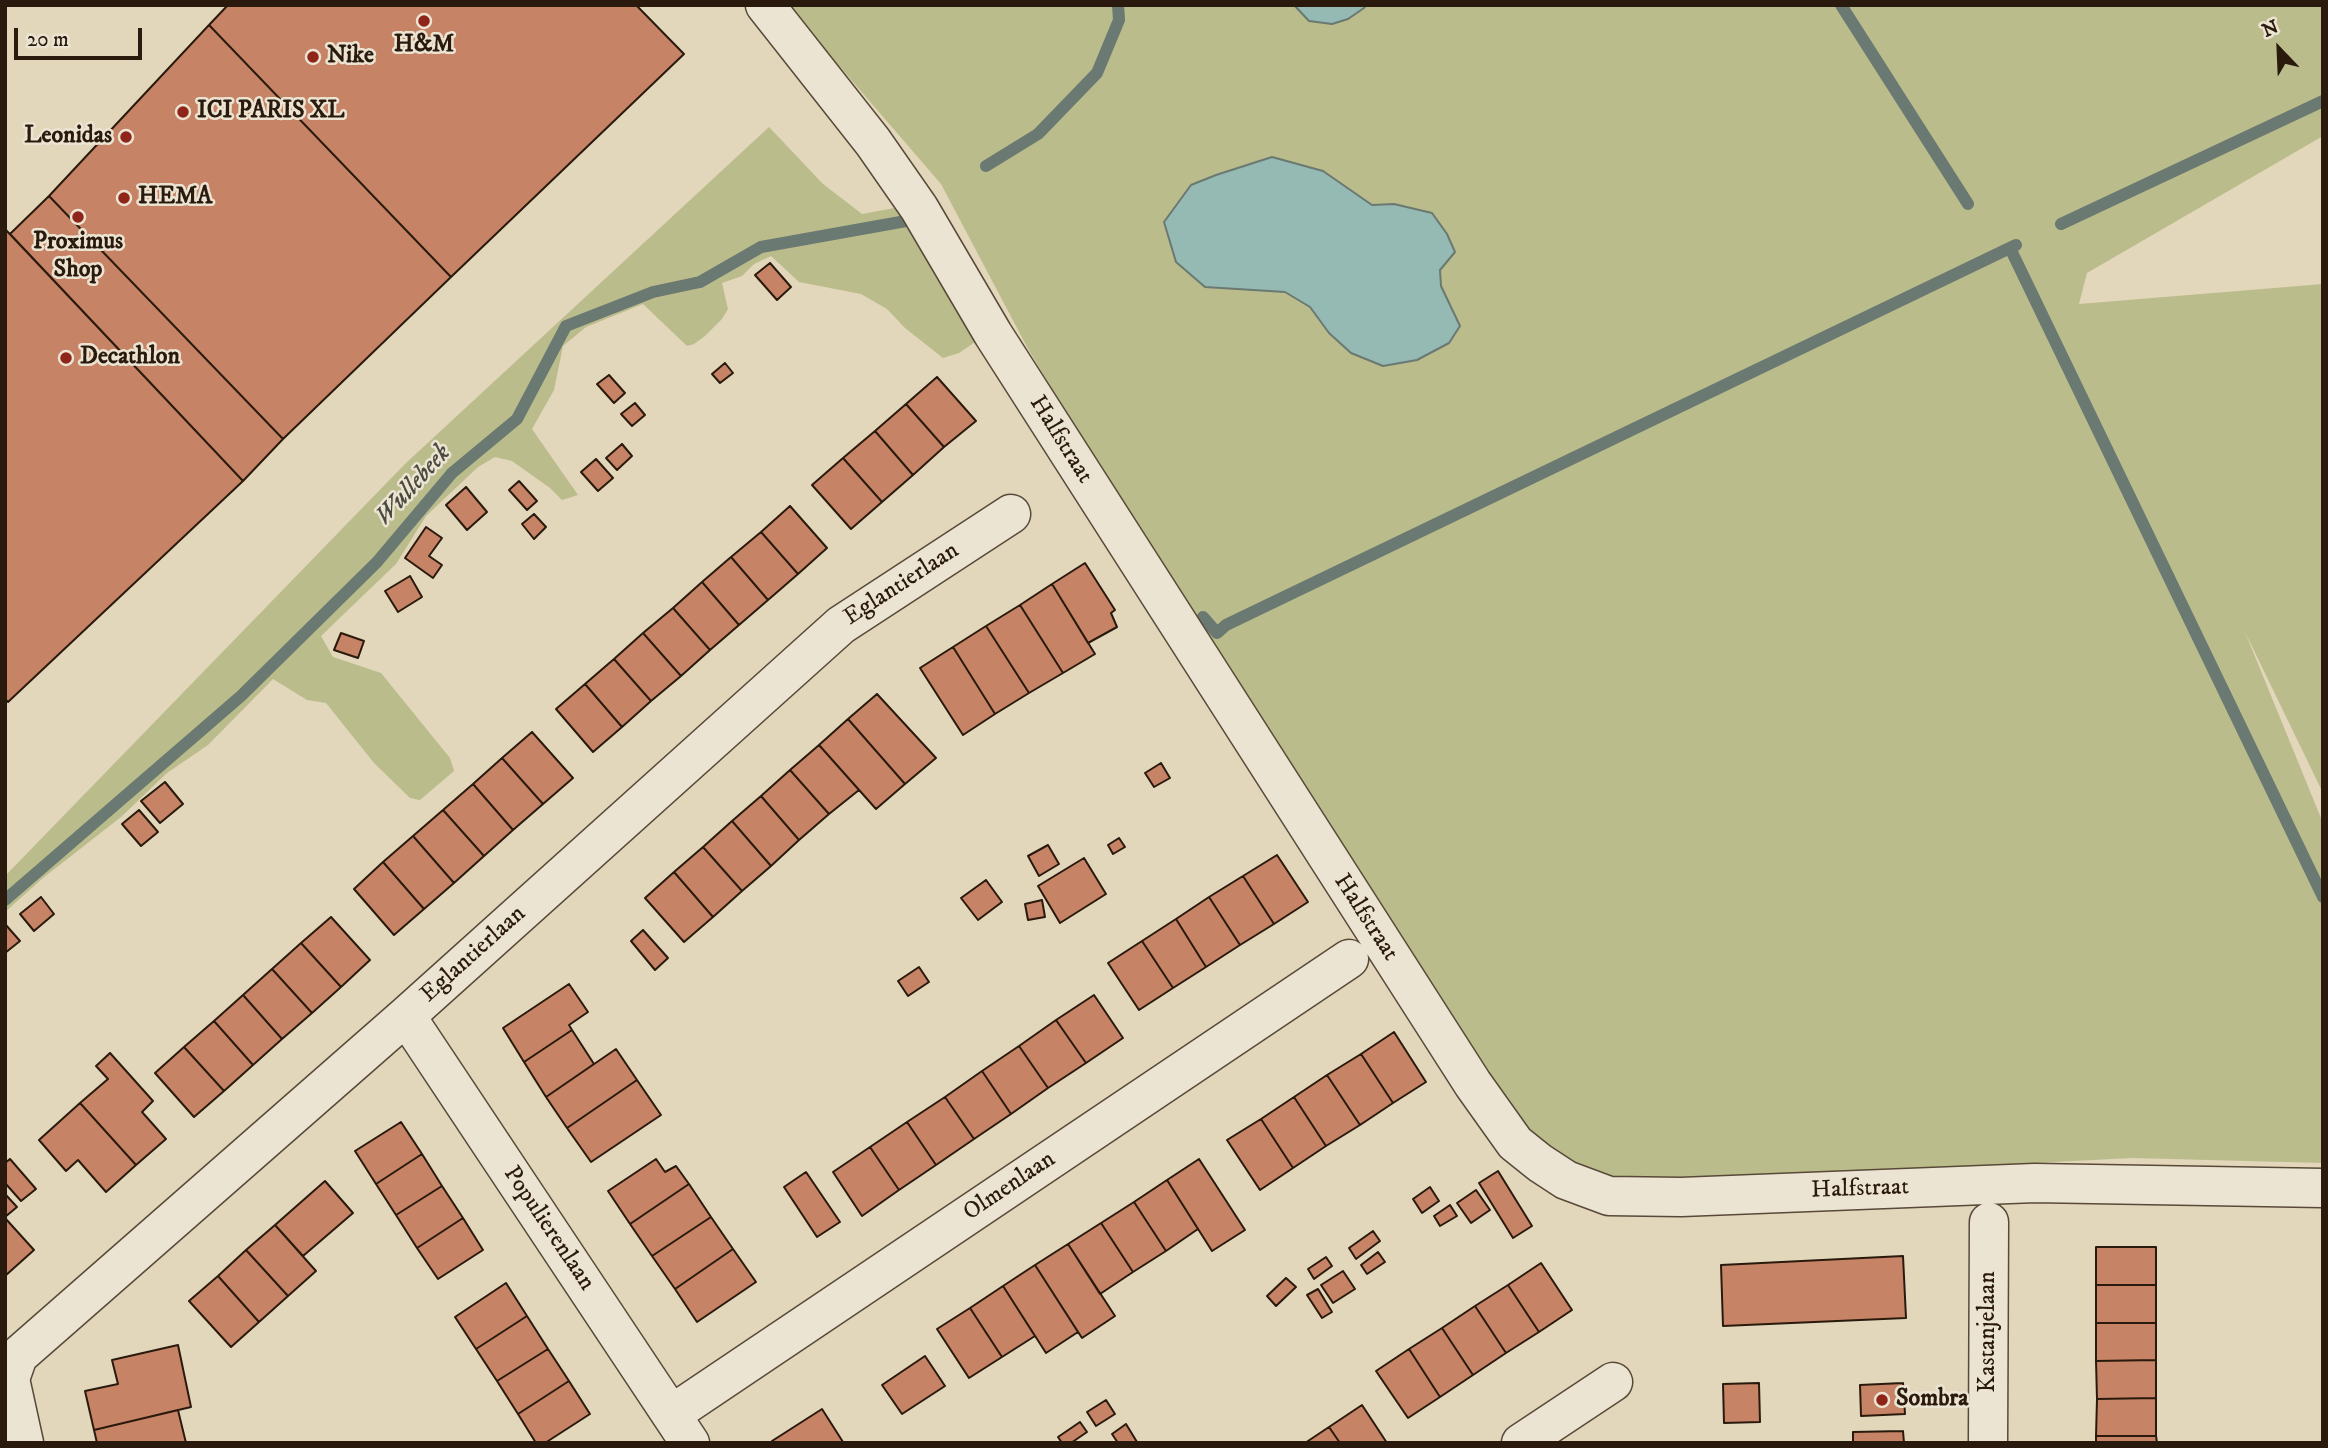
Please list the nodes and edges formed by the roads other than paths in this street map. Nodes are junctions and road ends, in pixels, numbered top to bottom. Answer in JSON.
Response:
{"nodes":[{"id":1,"x":765,"y":5,"type":"edge"},
{"id":2,"x":1011,"y":514,"type":"dead end"},
{"id":3,"x":1349,"y":959,"type":"dead end"},
{"id":4,"x":406,"y":1016,"type":"junction"},
{"id":5,"x":2323,"y":1188,"type":"edge"},
{"id":6,"x":1989,"y":1222,"type":"dead end"},
{"id":7,"x":1613,"y":1382,"type":"dead end"},
{"id":8,"x":681,"y":1428,"type":"edge"},
{"id":9,"x":24,"y":1443,"type":"edge"},
{"id":10,"x":1521,"y":1443,"type":"edge"},
{"id":11,"x":1988,"y":1443,"type":"edge"}],
"edges":[{"from":1,"to":5,"type":"street","name":"Halfstraat"},
{"from":2,"to":4,"type":"street","name":"Eglantierlaan"},
{"from":3,"to":8,"type":"street","name":"Olmenlaan"},
{"from":4,"to":8,"type":"street","name":"Populierenlaan"},
{"from":4,"to":9,"type":"street","name":"Eglantierlaan"},
{"from":6,"to":11,"type":"street","name":"Kastanjelaan"},
{"from":7,"to":10,"type":"street"}]}
